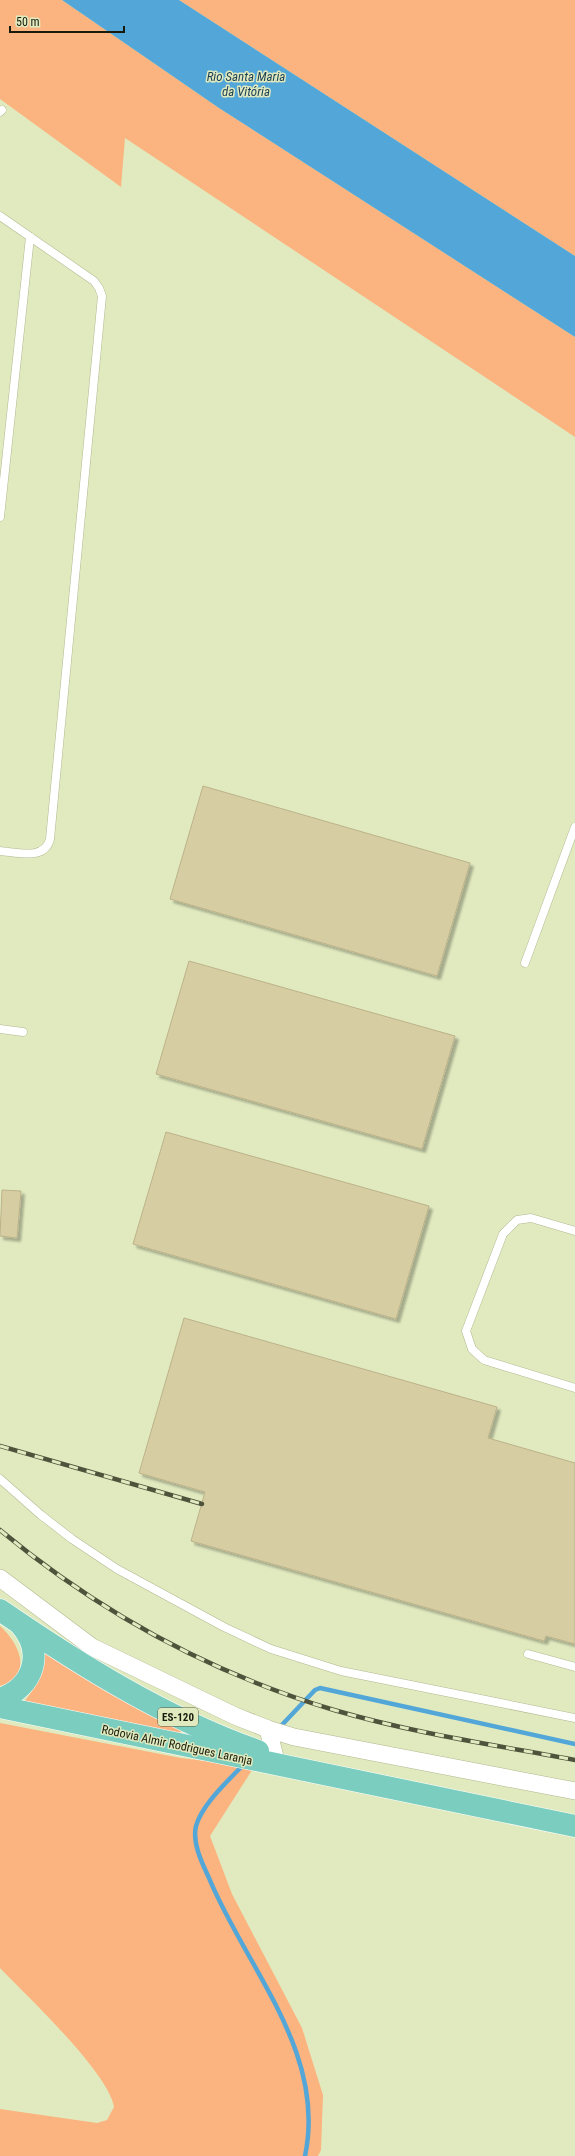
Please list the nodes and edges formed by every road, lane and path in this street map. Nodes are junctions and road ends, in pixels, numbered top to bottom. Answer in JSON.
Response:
{"nodes":[{"id":1,"x":0,"y":216,"type":"edge"},
{"id":2,"x":30,"y":237,"type":"junction"},
{"id":3,"x":0,"y":517,"type":"edge"},
{"id":4,"x":575,"y":827,"type":"edge"},
{"id":5,"x":0,"y":851,"type":"edge"},
{"id":6,"x":525,"y":963,"type":"dead end"},
{"id":7,"x":0,"y":1029,"type":"edge"},
{"id":8,"x":23,"y":1032,"type":"dead end"},
{"id":9,"x":575,"y":1231,"type":"edge"},
{"id":10,"x":575,"y":1388,"type":"edge"},
{"id":11,"x":0,"y":1479,"type":"edge"},
{"id":12,"x":0,"y":1578,"type":"edge"},
{"id":13,"x":8,"y":1615,"type":"edge"},
{"id":14,"x":528,"y":1654,"type":"dead end"},
{"id":15,"x":575,"y":1667,"type":"edge"},
{"id":16,"x":0,"y":1699,"type":"edge"},
{"id":17,"x":0,"y":1707,"type":"edge"},
{"id":18,"x":575,"y":1718,"type":"edge"},
{"id":19,"x":268,"y":1729,"type":"junction"},
{"id":20,"x":274,"y":1756,"type":"junction"},
{"id":21,"x":354,"y":1782,"type":"junction"},
{"id":22,"x":575,"y":1791,"type":"edge"},
{"id":23,"x":575,"y":1826,"type":"edge"}],
"edges":[{"from":1,"to":2,"type":"lane"},
{"from":2,"to":3,"type":"lane"},
{"from":2,"to":5,"type":"lane"},
{"from":4,"to":6,"type":"lane"},
{"from":7,"to":8,"type":"lane"},
{"from":9,"to":10,"type":"lane"},
{"from":11,"to":18,"type":"lane"},
{"from":12,"to":19,"type":"street"},
{"from":13,"to":16,"type":"main road"},
{"from":13,"to":20,"type":"main road","name":"Rodovia Almir Rodrigues Laranja","number":"ES-120"},
{"from":14,"to":15,"type":"lane"},
{"from":17,"to":21,"type":"main road","name":"Rodovia Almir Rodrigues Laranja","number":"ES-120"},
{"from":19,"to":20,"type":"street"},
{"from":19,"to":22,"type":"street"},
{"from":20,"to":21,"type":"main road","name":"Rodovia Almir Rodrigues Laranja","number":"ES-120"},
{"from":21,"to":23,"type":"main road","name":"Rodovia Almir Rodrigues Laranja","number":"ES-120"}]}
